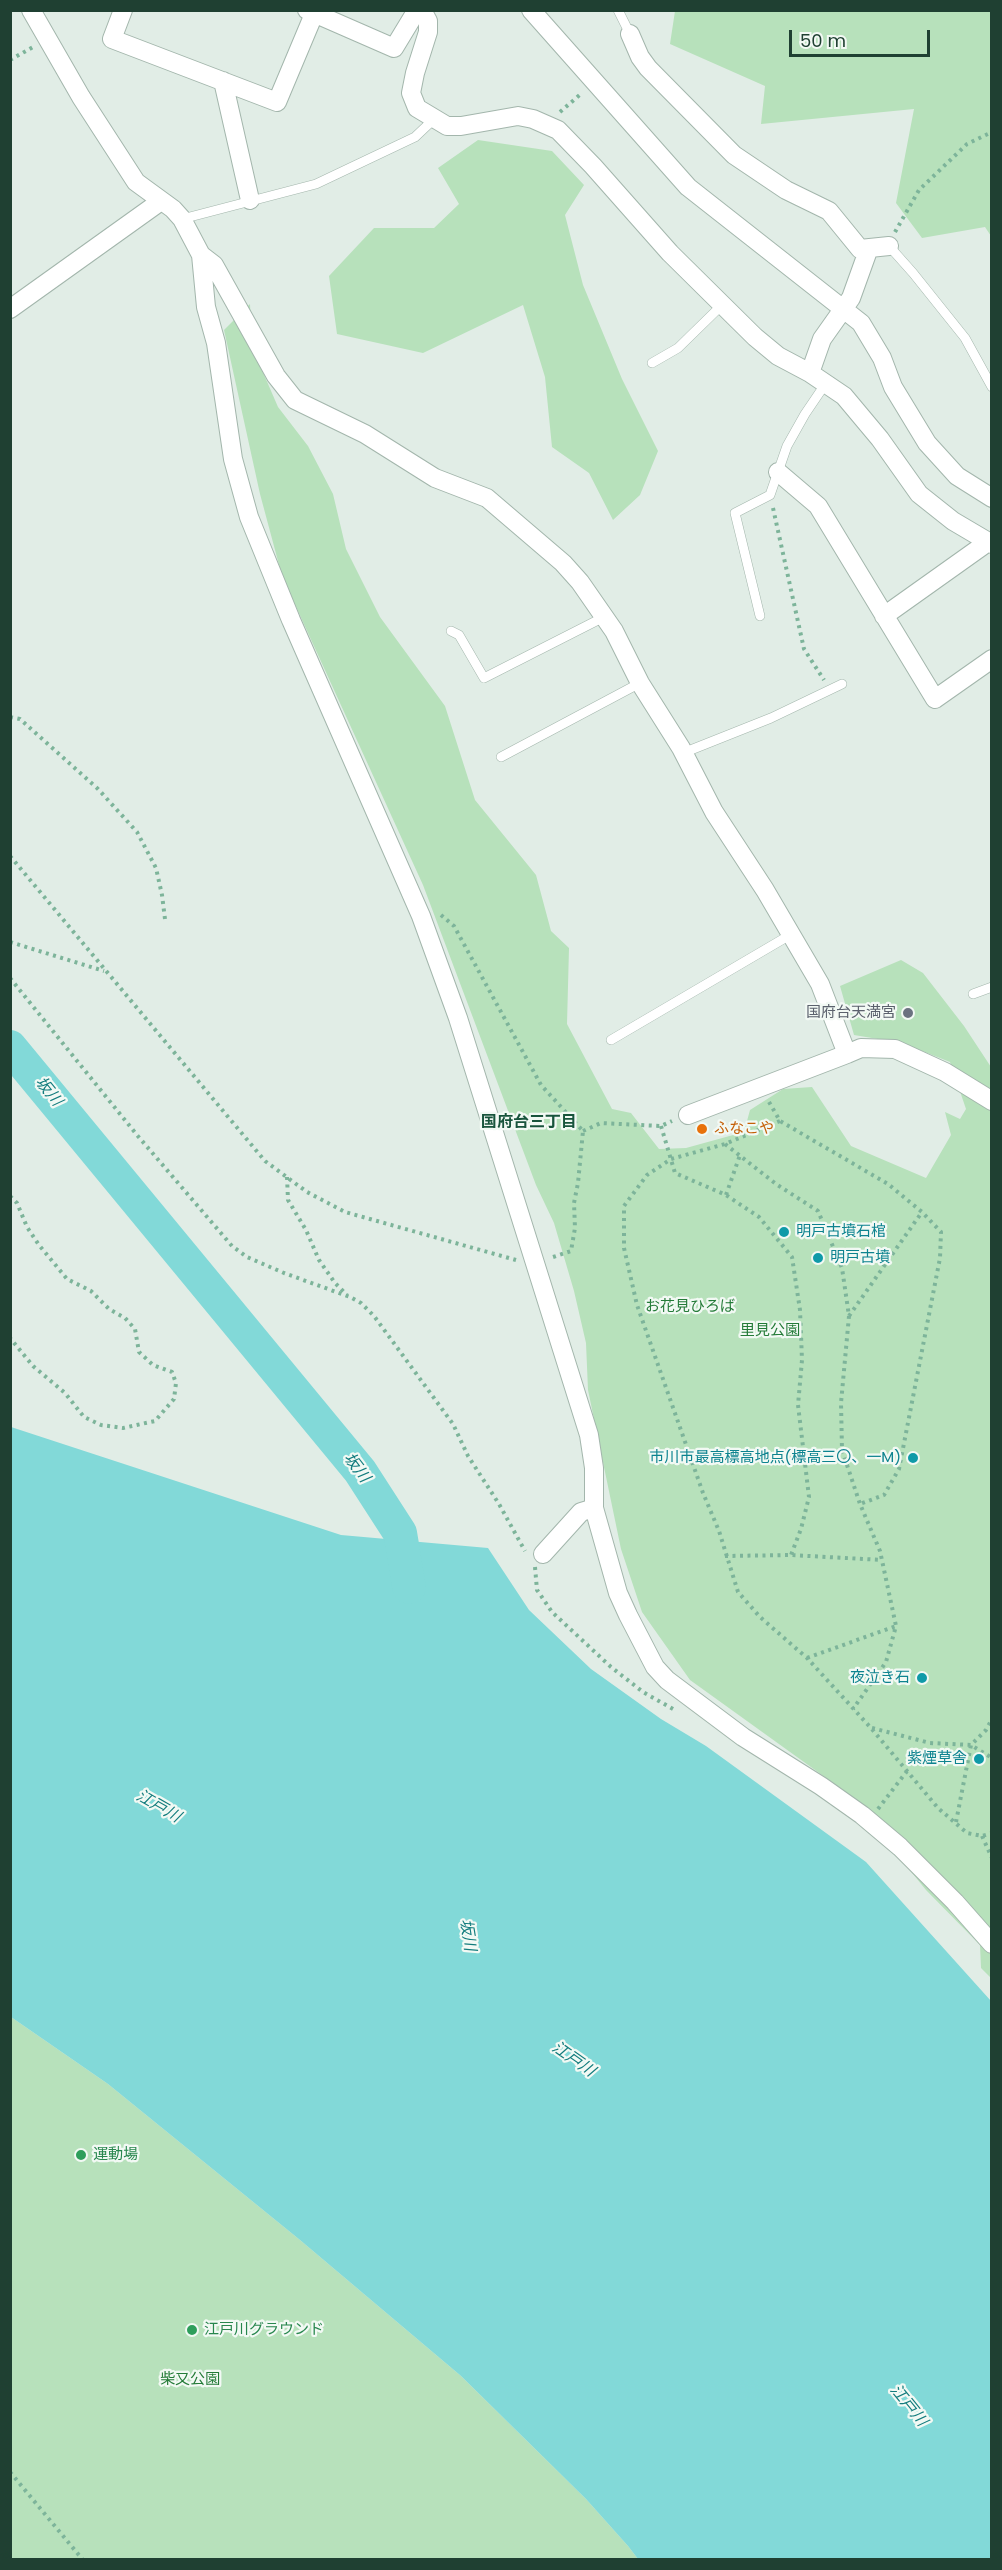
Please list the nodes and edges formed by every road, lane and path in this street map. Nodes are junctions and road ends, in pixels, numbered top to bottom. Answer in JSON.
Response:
{"nodes":[{"id":1,"x":31,"y":10,"type":"edge"},
{"id":2,"x":123,"y":10,"type":"edge"},
{"id":3,"x":417,"y":10,"type":"edge"},
{"id":4,"x":422,"y":10,"type":"edge"},
{"id":5,"x":531,"y":10,"type":"edge"},
{"id":6,"x":618,"y":10,"type":"edge"},
{"id":7,"x":310,"y":12,"type":"edge"},
{"id":8,"x":630,"y":34,"type":"joint"},
{"id":9,"x":46,"y":40,"type":"junction"},
{"id":10,"x":10,"y":60,"type":"edge"},
{"id":11,"x":223,"y":81,"type":"junction"},
{"id":12,"x":593,"y":82,"type":"junction"},
{"id":13,"x":434,"y":119,"type":"junction"},
{"id":14,"x":547,"y":124,"type":"junction"},
{"id":15,"x":992,"y":132,"type":"edge"},
{"id":16,"x":249,"y":200,"type":"junction"},
{"id":17,"x":161,"y":201,"type":"junction"},
{"id":18,"x":182,"y":219,"type":"junction"},
{"id":19,"x":889,"y":246,"type":"junction"},
{"id":20,"x":869,"y":248,"type":"junction"},
{"id":21,"x":201,"y":255,"type":"junction"},
{"id":22,"x":722,"y":305,"type":"junction"},
{"id":23,"x":10,"y":309,"type":"edge"},
{"id":24,"x":841,"y":309,"type":"junction"},
{"id":25,"x":652,"y":363,"type":"dead end"},
{"id":26,"x":810,"y":372,"type":"junction"},
{"id":27,"x":826,"y":383,"type":"junction"},
{"id":28,"x":992,"y":387,"type":"edge"},
{"id":29,"x":778,"y":472,"type":"junction"},
{"id":30,"x":770,"y":495,"type":"junction"},
{"id":31,"x":992,"y":498,"type":"edge"},
{"id":32,"x":990,"y":543,"type":"edge"},
{"id":33,"x":760,"y":616,"type":"dead end"},
{"id":34,"x":884,"y":616,"type":"junction"},
{"id":35,"x":604,"y":617,"type":"junction"},
{"id":36,"x":452,"y":631,"type":"dead end"},
{"id":37,"x":992,"y":659,"type":"edge"},
{"id":38,"x":639,"y":683,"type":"junction"},
{"id":39,"x":842,"y":684,"type":"dead end"},
{"id":40,"x":830,"y":690,"type":"junction"},
{"id":41,"x":10,"y":717,"type":"edge"},
{"id":42,"x":683,"y":753,"type":"junction"},
{"id":43,"x":501,"y":757,"type":"dead end"},
{"id":44,"x":10,"y":856,"type":"edge"},
{"id":45,"x":439,"y":913,"type":"dead end"},
{"id":46,"x":165,"y":919,"type":"dead end"},
{"id":47,"x":790,"y":936,"type":"junction"},
{"id":48,"x":10,"y":942,"type":"edge"},
{"id":49,"x":106,"y":972,"type":"junction"},
{"id":50,"x":10,"y":978,"type":"edge"},
{"id":51,"x":992,"y":987,"type":"edge"},
{"id":52,"x":973,"y":994,"type":"dead end"},
{"id":53,"x":611,"y":1040,"type":"dead end"},
{"id":54,"x":847,"y":1054,"type":"junction"},
{"id":55,"x":761,"y":1088,"type":"junction"},
{"id":56,"x":992,"y":1101,"type":"edge"},
{"id":57,"x":688,"y":1115,"type":"dead end"},
{"id":58,"x":780,"y":1121,"type":"junction"},
{"id":59,"x":654,"y":1125,"type":"dead end"},
{"id":60,"x":661,"y":1126,"type":"dead end"},
{"id":61,"x":583,"y":1131,"type":"junction"},
{"id":62,"x":725,"y":1144,"type":"junction"},
{"id":63,"x":740,"y":1155,"type":"junction"},
{"id":64,"x":670,"y":1159,"type":"junction"},
{"id":65,"x":287,"y":1177,"type":"junction"},
{"id":66,"x":726,"y":1195,"type":"junction"},
{"id":67,"x":10,"y":1196,"type":"edge"},
{"id":68,"x":922,"y":1212,"type":"junction"},
{"id":69,"x":549,"y":1258,"type":"dead end"},
{"id":70,"x":520,"y":1262,"type":"dead end"},
{"id":71,"x":350,"y":1297,"type":"junction"},
{"id":72,"x":849,"y":1316,"type":"junction"},
{"id":73,"x":10,"y":1338,"type":"edge"},
{"id":74,"x":860,"y":1503,"type":"junction"},
{"id":75,"x":594,"y":1508,"type":"junction"},
{"id":76,"x":791,"y":1555,"type":"junction"},
{"id":77,"x":725,"y":1556,"type":"junction"},
{"id":78,"x":539,"y":1558,"type":"junction"},
{"id":79,"x":882,"y":1560,"type":"junction"},
{"id":80,"x":896,"y":1626,"type":"junction"},
{"id":81,"x":807,"y":1658,"type":"junction"},
{"id":82,"x":854,"y":1709,"type":"junction"},
{"id":83,"x":679,"y":1712,"type":"dead end"},
{"id":84,"x":992,"y":1719,"type":"edge"},
{"id":85,"x":871,"y":1728,"type":"junction"},
{"id":86,"x":971,"y":1745,"type":"junction"},
{"id":87,"x":992,"y":1758,"type":"edge"},
{"id":88,"x":907,"y":1771,"type":"junction"},
{"id":89,"x":869,"y":1821,"type":"junction"},
{"id":90,"x":956,"y":1823,"type":"junction"},
{"id":91,"x":992,"y":1833,"type":"edge"},
{"id":92,"x":982,"y":1836,"type":"junction"},
{"id":93,"x":992,"y":1858,"type":"edge"},
{"id":94,"x":992,"y":1944,"type":"edge"},
{"id":95,"x":10,"y":2472,"type":"edge"},
{"id":96,"x":83,"y":2559,"type":"edge"}],
"edges":[{"from":1,"to":9,"type":"street"},
{"from":2,"to":11,"type":"street"},
{"from":3,"to":7,"type":"street"},
{"from":4,"to":13,"type":"street"},
{"from":5,"to":12,"type":"street"},
{"from":6,"to":8,"type":"lane"},
{"from":7,"to":11,"type":"street"},
{"from":8,"to":20,"type":"street"},
{"from":9,"to":10,"type":"path"},
{"from":9,"to":17,"type":"street"},
{"from":11,"to":16,"type":"street"},
{"from":12,"to":14,"type":"path"},
{"from":12,"to":24,"type":"street"},
{"from":13,"to":14,"type":"street"},
{"from":13,"to":16,"type":"lane"},
{"from":14,"to":22,"type":"street"},
{"from":15,"to":19,"type":"path"},
{"from":16,"to":18,"type":"lane"},
{"from":17,"to":18,"type":"street"},
{"from":17,"to":23,"type":"street"},
{"from":18,"to":21,"type":"street"},
{"from":19,"to":20,"type":"street"},
{"from":19,"to":28,"type":"lane"},
{"from":20,"to":24,"type":"street"},
{"from":21,"to":35,"type":"street"},
{"from":21,"to":75,"type":"street"},
{"from":22,"to":25,"type":"lane"},
{"from":22,"to":26,"type":"street"},
{"from":24,"to":26,"type":"street"},
{"from":24,"to":31,"type":"street"},
{"from":26,"to":27,"type":"street"},
{"from":27,"to":29,"type":"lane"},
{"from":27,"to":32,"type":"street"},
{"from":29,"to":30,"type":"lane"},
{"from":29,"to":34,"type":"street"},
{"from":30,"to":33,"type":"lane"},
{"from":30,"to":40,"type":"path"},
{"from":32,"to":34,"type":"street"},
{"from":34,"to":37,"type":"street"},
{"from":35,"to":36,"type":"lane"},
{"from":35,"to":38,"type":"street"},
{"from":38,"to":42,"type":"street"},
{"from":38,"to":43,"type":"lane"},
{"from":39,"to":40,"type":"lane"},
{"from":40,"to":42,"type":"lane"},
{"from":41,"to":46,"type":"path"},
{"from":42,"to":47,"type":"street"},
{"from":44,"to":49,"type":"path"},
{"from":45,"to":61,"type":"path"},
{"from":47,"to":53,"type":"lane"},
{"from":47,"to":54,"type":"street"},
{"from":48,"to":49,"type":"path"},
{"from":49,"to":65,"type":"path"},
{"from":50,"to":71,"type":"path"},
{"from":51,"to":52,"type":"lane"},
{"from":54,"to":55,"type":"street"},
{"from":54,"to":56,"type":"street"},
{"from":55,"to":57,"type":"street"},
{"from":55,"to":58,"type":"path"},
{"from":58,"to":62,"type":"path"},
{"from":58,"to":68,"type":"path"},
{"from":59,"to":61,"type":"path"},
{"from":60,"to":64,"type":"path"},
{"from":61,"to":69,"type":"path"},
{"from":62,"to":63,"type":"path"},
{"from":62,"to":64,"type":"path"},
{"from":63,"to":66,"type":"path"},
{"from":63,"to":72,"type":"path"},
{"from":64,"to":66,"type":"path"},
{"from":64,"to":77,"type":"path"},
{"from":65,"to":70,"type":"path"},
{"from":65,"to":71,"type":"path"},
{"from":66,"to":76,"type":"path"},
{"from":67,"to":73,"type":"path"},
{"from":68,"to":72,"type":"path"},
{"from":68,"to":74,"type":"path"},
{"from":71,"to":78,"type":"path"},
{"from":72,"to":74,"type":"path"},
{"from":74,"to":79,"type":"path"},
{"from":75,"to":78,"type":"street"},
{"from":75,"to":89,"type":"street"},
{"from":76,"to":77,"type":"path"},
{"from":76,"to":79,"type":"path"},
{"from":77,"to":81,"type":"path"},
{"from":78,"to":83,"type":"path"},
{"from":79,"to":80,"type":"path"},
{"from":80,"to":81,"type":"path"},
{"from":80,"to":82,"type":"path"},
{"from":81,"to":82,"type":"path"},
{"from":82,"to":85,"type":"path"},
{"from":84,"to":86,"type":"path"},
{"from":85,"to":86,"type":"path"},
{"from":85,"to":88,"type":"path"},
{"from":86,"to":87,"type":"path"},
{"from":86,"to":90,"type":"path"},
{"from":88,"to":89,"type":"path"},
{"from":88,"to":90,"type":"path"},
{"from":89,"to":94,"type":"street"},
{"from":90,"to":92,"type":"path"},
{"from":91,"to":92,"type":"path"},
{"from":92,"to":93,"type":"path"},
{"from":95,"to":96,"type":"path"}]}
